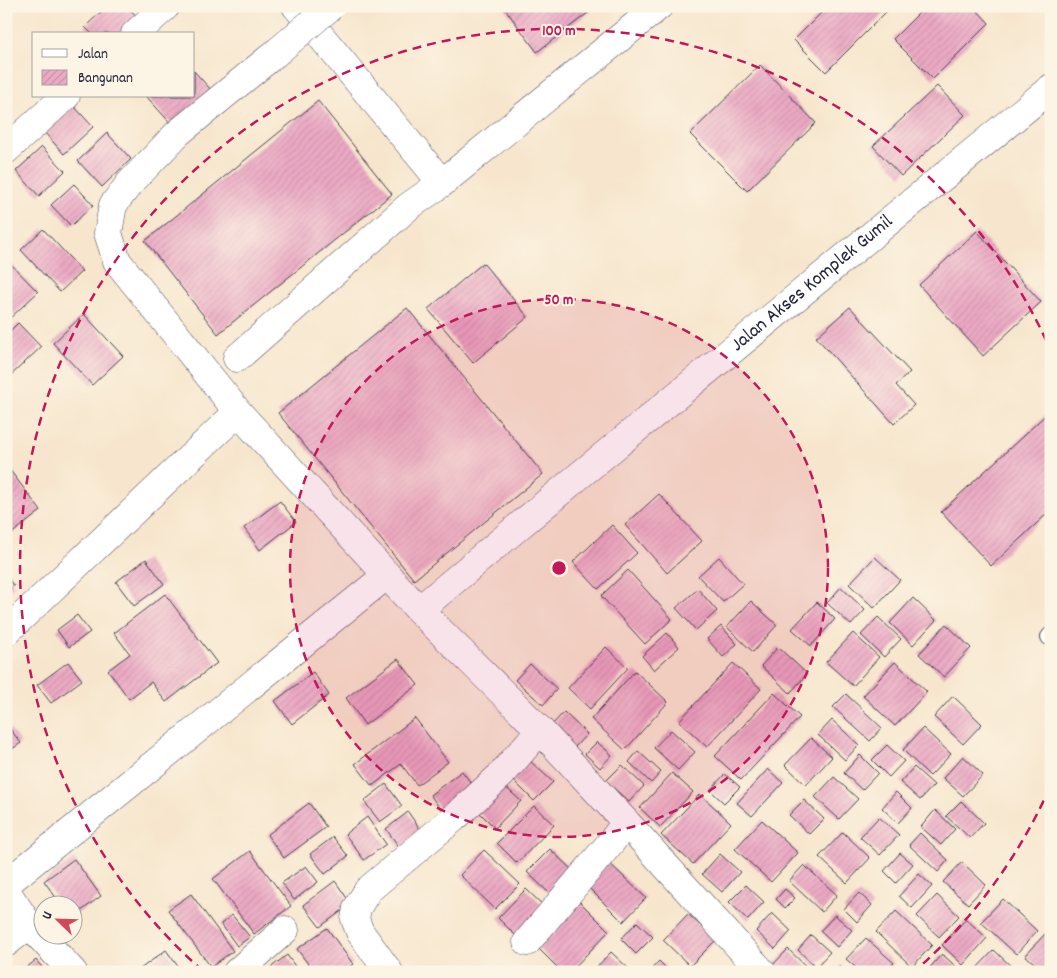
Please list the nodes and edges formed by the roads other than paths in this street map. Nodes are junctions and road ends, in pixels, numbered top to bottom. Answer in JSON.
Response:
{"nodes":[{"id":1,"x":166,"y":6,"type":"edge"},
{"id":2,"x":296,"y":6,"type":"edge"},
{"id":3,"x":331,"y":6,"type":"edge"},
{"id":4,"x":659,"y":6,"type":"edge"},
{"id":5,"x":137,"y":32,"type":"edge"},
{"id":6,"x":1051,"y":88,"type":"edge"},
{"id":7,"x":64,"y":98,"type":"edge"},
{"id":8,"x":6,"y":150,"type":"edge"},
{"id":9,"x":442,"y":183,"type":"junction"},
{"id":10,"x":237,"y":358,"type":"dead end"},
{"id":11,"x":238,"y":412,"type":"junction"},
{"id":12,"x":388,"y":575,"type":"junction"},
{"id":13,"x":419,"y":610,"type":"junction"},
{"id":14,"x":6,"y":632,"type":"edge"},
{"id":15,"x":540,"y":730,"type":"junction"},
{"id":16,"x":626,"y":822,"type":"junction"},
{"id":17,"x":6,"y":884,"type":"edge"},
{"id":18,"x":6,"y":891,"type":"edge"},
{"id":19,"x":30,"y":925,"type":"junction"},
{"id":20,"x":285,"y":930,"type":"dead end"},
{"id":21,"x":527,"y":942,"type":"dead end"},
{"id":22,"x":6,"y":943,"type":"edge"},
{"id":23,"x":73,"y":972,"type":"edge"},
{"id":24,"x":237,"y":972,"type":"edge"},
{"id":25,"x":389,"y":972,"type":"edge"},
{"id":26,"x":762,"y":972,"type":"edge"}],
"edges":[{"from":1,"to":5,"type":"street"},
{"from":2,"to":9,"type":"street"},
{"from":3,"to":11,"type":"street","bridge":true},
{"from":4,"to":9,"type":"street"},
{"from":6,"to":13,"type":"street","name":"Jalan Akses Komplek Gumil"},
{"from":7,"to":8,"type":"street"},
{"from":9,"to":10,"type":"street"},
{"from":11,"to":12,"type":"street"},
{"from":11,"to":14,"type":"street"},
{"from":12,"to":13,"type":"street"},
{"from":12,"to":17,"type":"street"},
{"from":13,"to":15,"type":"street"},
{"from":15,"to":16,"type":"street"},
{"from":15,"to":25,"type":"street"},
{"from":16,"to":21,"type":"street"},
{"from":16,"to":26,"type":"street"},
{"from":18,"to":19,"type":"street"},
{"from":19,"to":22,"type":"street"},
{"from":19,"to":23,"type":"street"},
{"from":20,"to":24,"type":"street"}]}
